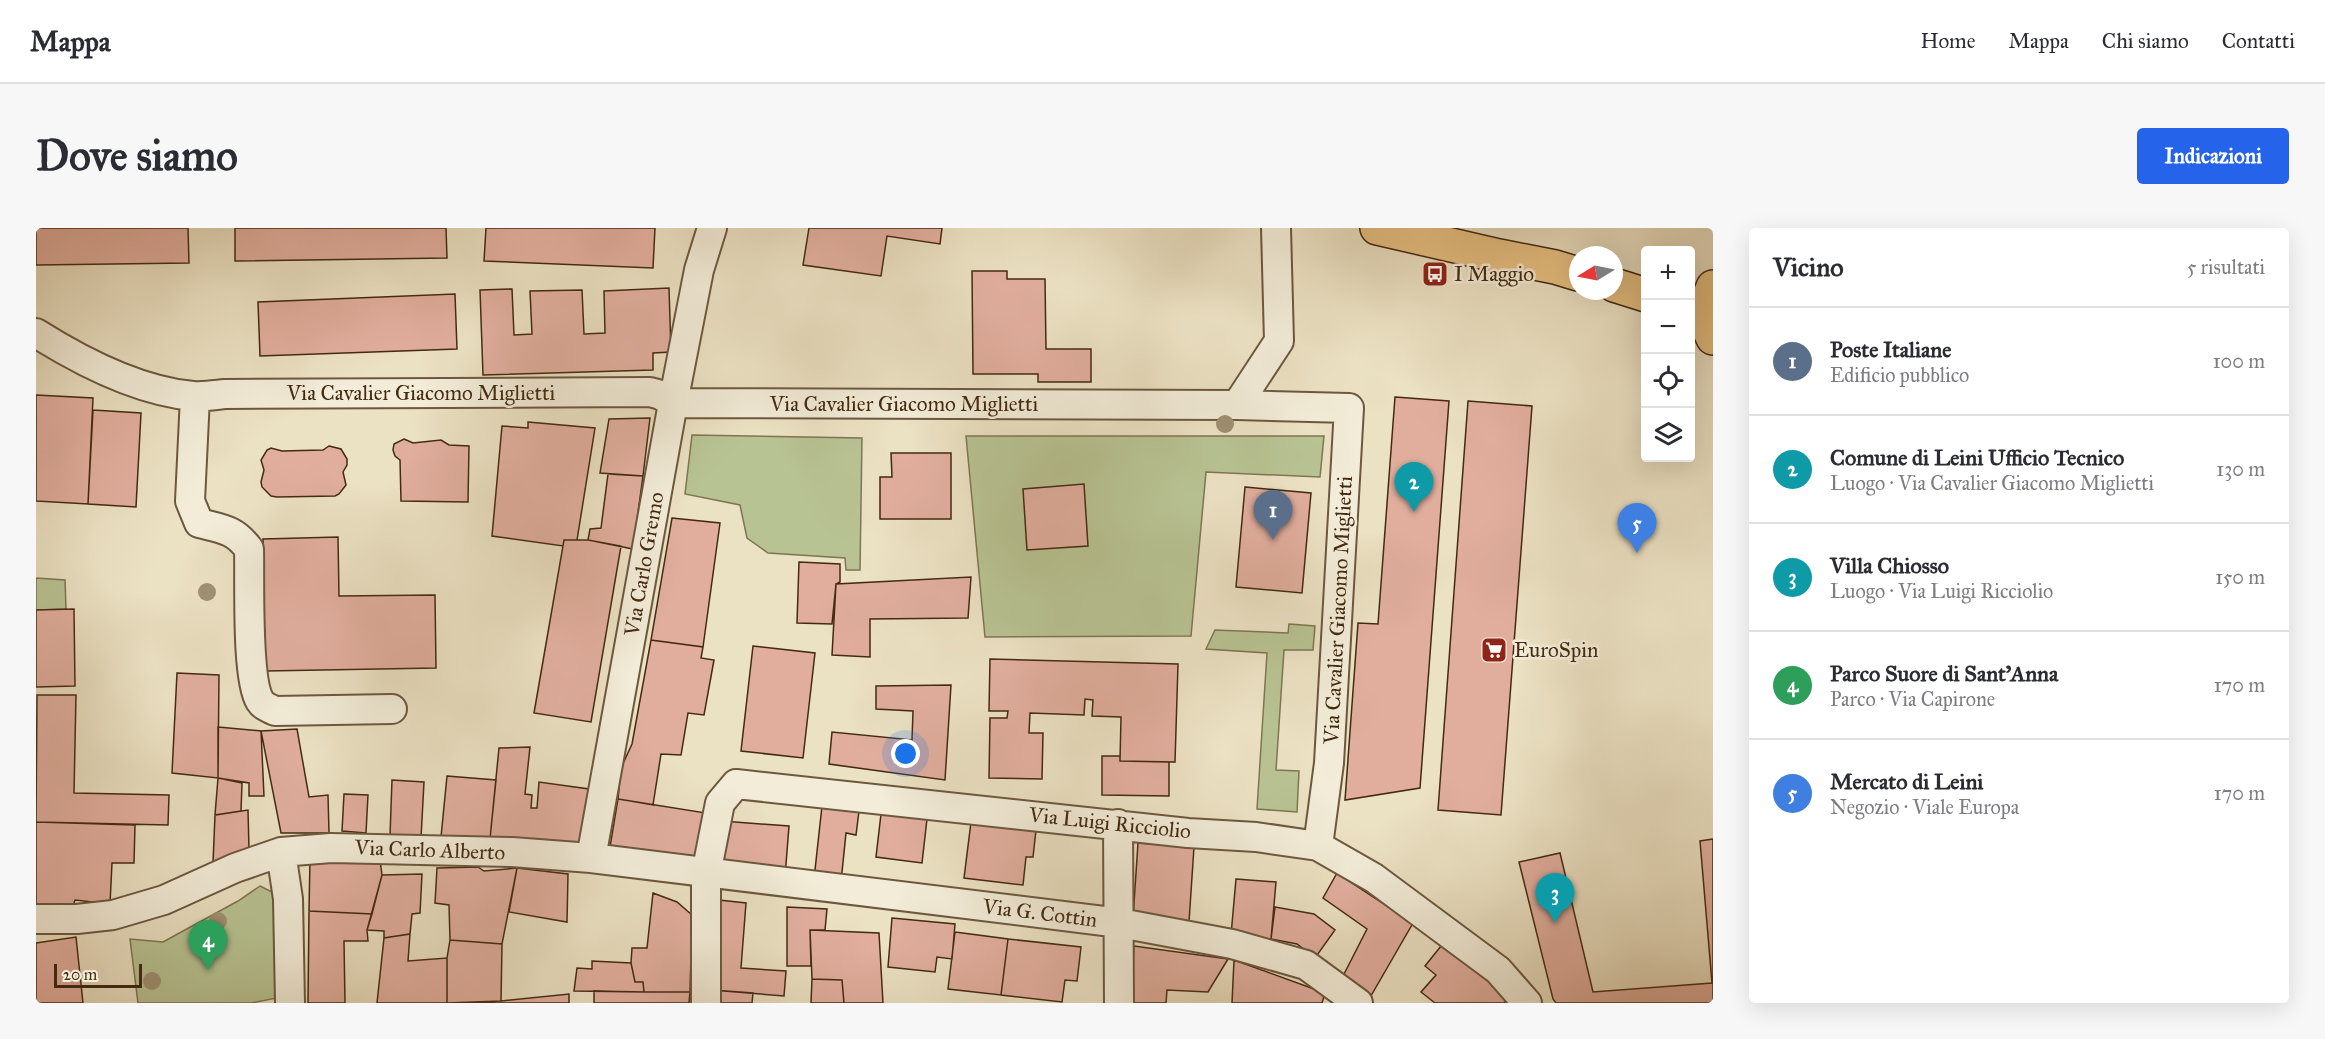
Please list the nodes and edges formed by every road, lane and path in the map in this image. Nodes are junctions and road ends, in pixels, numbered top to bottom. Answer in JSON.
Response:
{"nodes":[{"id":1,"x":695,"y":228,"type":"edge"},
{"id":2,"x":712,"y":228,"type":"edge"},
{"id":3,"x":1276,"y":228,"type":"edge"},
{"id":4,"x":1377,"y":228,"type":"edge"},
{"id":5,"x":1569,"y":269,"type":"edge"},
{"id":6,"x":699,"y":270,"type":"junction"},
{"id":7,"x":1623,"y":270,"type":"edge"},
{"id":8,"x":1641,"y":271,"type":"edge"},
{"id":9,"x":1695,"y":273,"type":"edge"},
{"id":10,"x":1713,"y":274,"type":"edge"},
{"id":11,"x":1623,"y":288,"type":"edge"},
{"id":12,"x":1641,"y":293,"type":"edge"},
{"id":13,"x":36,"y":333,"type":"edge"},
{"id":14,"x":195,"y":397,"type":"junction"},
{"id":15,"x":673,"y":403,"type":"junction"},
{"id":16,"x":1237,"y":405,"type":"junction"},
{"id":17,"x":392,"y":709,"type":"dead end"},
{"id":18,"x":1118,"y":824,"type":"junction"},
{"id":19,"x":1318,"y":846,"type":"junction"},
{"id":20,"x":281,"y":852,"type":"junction"},
{"id":21,"x":591,"y":858,"type":"junction"},
{"id":22,"x":706,"y":874,"type":"junction"},
{"id":23,"x":36,"y":919,"type":"edge"},
{"id":24,"x":1120,"y":923,"type":"junction"},
{"id":25,"x":290,"y":1003,"type":"edge"},
{"id":26,"x":706,"y":1003,"type":"edge"},
{"id":27,"x":1119,"y":1003,"type":"edge"},
{"id":28,"x":1358,"y":1003,"type":"edge"},
{"id":29,"x":1527,"y":1003,"type":"edge"}],
"edges":[{"from":1,"to":6,"type":"street","name":"Via Carlo Gremo"},
{"from":2,"to":6,"type":"street","name":"Via Carlo Gremo"},
{"from":3,"to":16,"type":"street"},
{"from":4,"to":5,"type":"main road"},
{"from":6,"to":15,"type":"street","name":"Via Carlo Gremo"},
{"from":7,"to":8,"type":"main road"},
{"from":9,"to":10,"type":"main road"},
{"from":11,"to":12,"type":"main road"},
{"from":13,"to":14,"type":"street","name":"Via Cavalier Giacomo Miglietti"},
{"from":14,"to":15,"type":"street","name":"Via Cavalier Giacomo Miglietti"},
{"from":14,"to":17,"type":"street"},
{"from":15,"to":16,"type":"street","name":"Via Cavalier Giacomo Miglietti"},
{"from":15,"to":21,"type":"street","name":"Via Carlo Gremo"},
{"from":16,"to":19,"type":"street","name":"Via Cavalier Giacomo Miglietti"},
{"from":18,"to":19,"type":"street","name":"Via Luigi Ricciolio"},
{"from":18,"to":22,"type":"street","name":"Via Luigi Ricciolio"},
{"from":18,"to":24,"type":"street"},
{"from":19,"to":29,"type":"street","name":"Via Luigi Ricciolio"},
{"from":20,"to":21,"type":"street","name":"Via Carlo Alberto"},
{"from":20,"to":23,"type":"street","name":"Via Carlo Alberto"},
{"from":20,"to":25,"type":"street"},
{"from":21,"to":22,"type":"street","name":"Via Carlo Alberto"},
{"from":22,"to":24,"type":"street","name":"Via G. Cottin"},
{"from":22,"to":26,"type":"street"},
{"from":24,"to":27,"type":"street"},
{"from":24,"to":28,"type":"street","name":"Via G. Cottin"}]}
